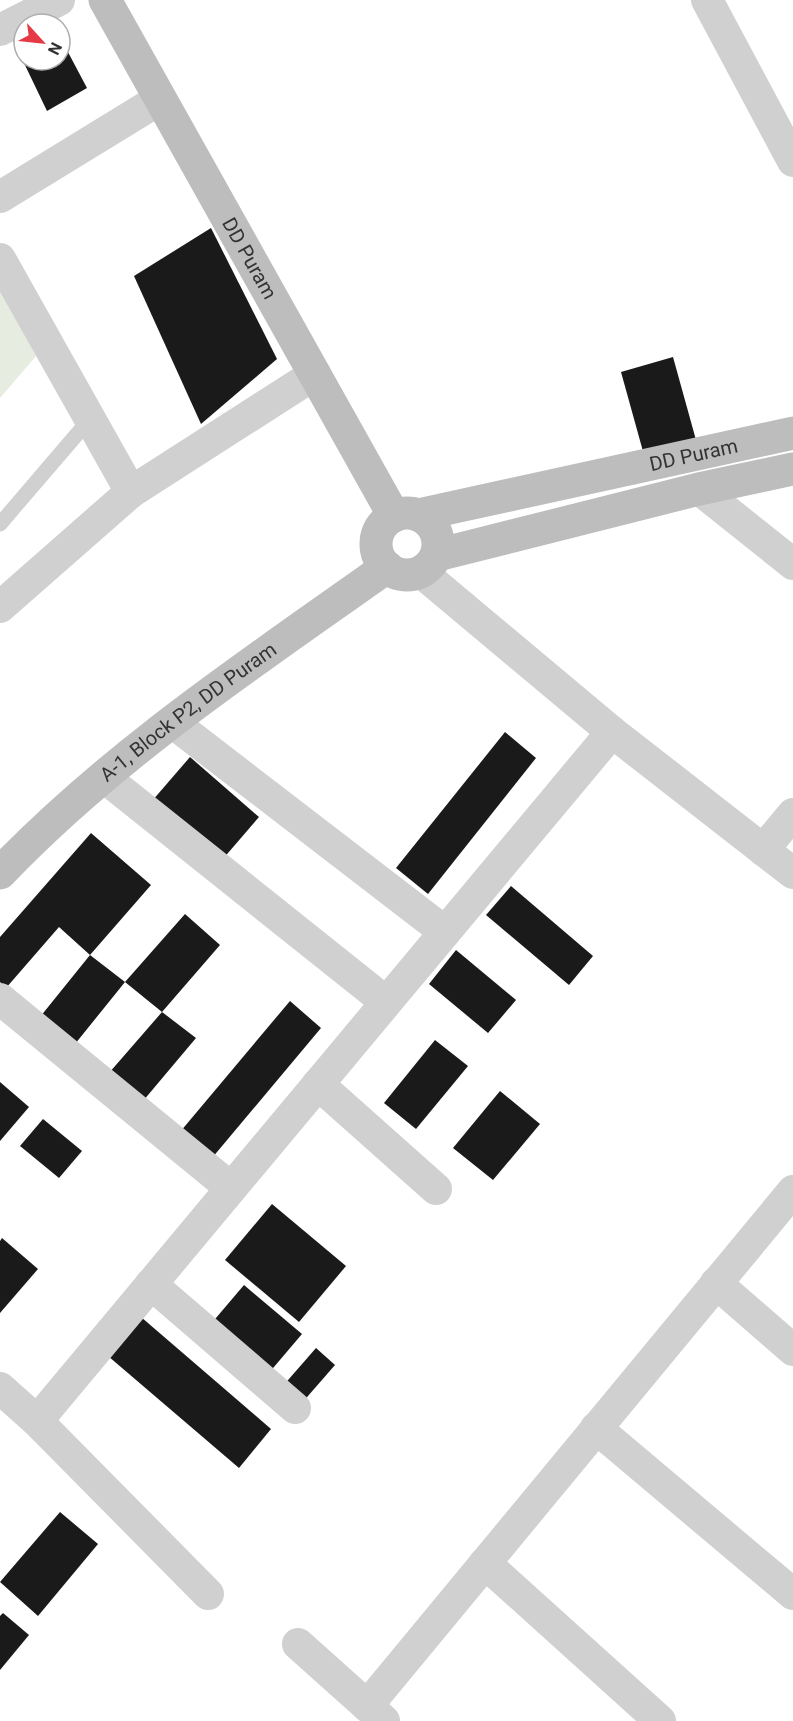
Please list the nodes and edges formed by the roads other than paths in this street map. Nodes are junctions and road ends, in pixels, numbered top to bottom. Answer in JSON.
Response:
{"nodes":[{"id":1,"x":59,"y":0,"type":"edge"},
{"id":2,"x":105,"y":0,"type":"edge"},
{"id":3,"x":707,"y":0,"type":"edge"},
{"id":4,"x":0,"y":30,"type":"edge"},
{"id":5,"x":160,"y":99,"type":"junction"},
{"id":6,"x":793,"y":161,"type":"edge"},
{"id":7,"x":0,"y":197,"type":"edge"},
{"id":8,"x":0,"y":259,"type":"edge"},
{"id":9,"x":315,"y":374,"type":"junction"},
{"id":10,"x":90,"y":419,"type":"junction"},
{"id":11,"x":793,"y":433,"type":"edge"},
{"id":12,"x":793,"y":469,"type":"edge"},
{"id":13,"x":699,"y":489,"type":"junction"},
{"id":14,"x":131,"y":492,"type":"junction"},
{"id":15,"x":406,"y":515,"type":"junction"},
{"id":16,"x":0,"y":524,"type":"edge"},
{"id":17,"x":429,"y":563,"type":"junction"},
{"id":18,"x":793,"y":564,"type":"edge"},
{"id":19,"x":387,"y":567,"type":"junction"},
{"id":20,"x":0,"y":607,"type":"edge"},
{"id":21,"x":172,"y":722,"type":"junction"},
{"id":22,"x":612,"y":732,"type":"junction"},
{"id":23,"x":104,"y":777,"type":"junction"},
{"id":24,"x":793,"y":814,"type":"edge"},
{"id":25,"x":763,"y":850,"type":"junction"},
{"id":26,"x":793,"y":872,"type":"edge"},
{"id":27,"x":0,"y":873,"type":"edge"},
{"id":28,"x":445,"y":932,"type":"junction"},
{"id":29,"x":0,"y":999,"type":"edge"},
{"id":30,"x":386,"y":1002,"type":"junction"},
{"id":31,"x":318,"y":1083,"type":"junction"},
{"id":32,"x":231,"y":1188,"type":"junction"},
{"id":33,"x":436,"y":1189,"type":"dead end"},
{"id":34,"x":793,"y":1191,"type":"edge"},
{"id":35,"x":716,"y":1283,"type":"junction"},
{"id":36,"x":152,"y":1284,"type":"junction"},
{"id":37,"x":793,"y":1350,"type":"edge"},
{"id":38,"x":0,"y":1388,"type":"edge"},
{"id":39,"x":295,"y":1408,"type":"dead end"},
{"id":40,"x":37,"y":1421,"type":"junction"},
{"id":41,"x":597,"y":1428,"type":"junction"},
{"id":42,"x":485,"y":1563,"type":"junction"},
{"id":43,"x":208,"y":1594,"type":"dead end"},
{"id":44,"x":793,"y":1594,"type":"edge"},
{"id":45,"x":298,"y":1644,"type":"dead end"},
{"id":46,"x":375,"y":1713,"type":"edge"},
{"id":47,"x":660,"y":1721,"type":"edge"}],
"edges":[{"from":1,"to":4,"type":"street"},
{"from":2,"to":5,"type":"street","name":"DD Puram"},
{"from":3,"to":6,"type":"street"},
{"from":5,"to":7,"type":"street"},
{"from":5,"to":9,"type":"street","name":"DD Puram"},
{"from":8,"to":10,"type":"street"},
{"from":9,"to":14,"type":"street"},
{"from":9,"to":15,"type":"street","name":"DD Puram"},
{"from":10,"to":14,"type":"street"},
{"from":10,"to":16,"type":"lane"},
{"from":11,"to":15,"type":"street","name":"DD Puram"},
{"from":12,"to":13,"type":"street","name":"DD Puram"},
{"from":13,"to":17,"type":"street","name":"DD Puram"},
{"from":13,"to":18,"type":"street"},
{"from":14,"to":20,"type":"street"},
{"from":15,"to":17,"type":"street"},
{"from":15,"to":19,"type":"street"},
{"from":17,"to":19,"type":"street"},
{"from":17,"to":22,"type":"street"},
{"from":19,"to":21,"type":"street","name":"A-1, Block P2, DD Puram"},
{"from":21,"to":23,"type":"street","name":"A-1, Block P2, DD Puram"},
{"from":21,"to":28,"type":"street"},
{"from":22,"to":25,"type":"street"},
{"from":22,"to":28,"type":"street"},
{"from":23,"to":27,"type":"street","name":"A-1, Block P2, DD Puram"},
{"from":23,"to":30,"type":"street"},
{"from":24,"to":25,"type":"street"},
{"from":25,"to":26,"type":"street"},
{"from":28,"to":30,"type":"street"},
{"from":29,"to":32,"type":"street"},
{"from":30,"to":31,"type":"street"},
{"from":31,"to":32,"type":"street"},
{"from":31,"to":33,"type":"street"},
{"from":32,"to":36,"type":"street"},
{"from":34,"to":35,"type":"street"},
{"from":35,"to":37,"type":"street"},
{"from":35,"to":41,"type":"street"},
{"from":36,"to":39,"type":"street"},
{"from":36,"to":40,"type":"street"},
{"from":38,"to":40,"type":"street"},
{"from":40,"to":43,"type":"street"},
{"from":41,"to":42,"type":"street"},
{"from":41,"to":44,"type":"street"},
{"from":42,"to":46,"type":"street"},
{"from":42,"to":47,"type":"street"},
{"from":45,"to":46,"type":"street"}]}
